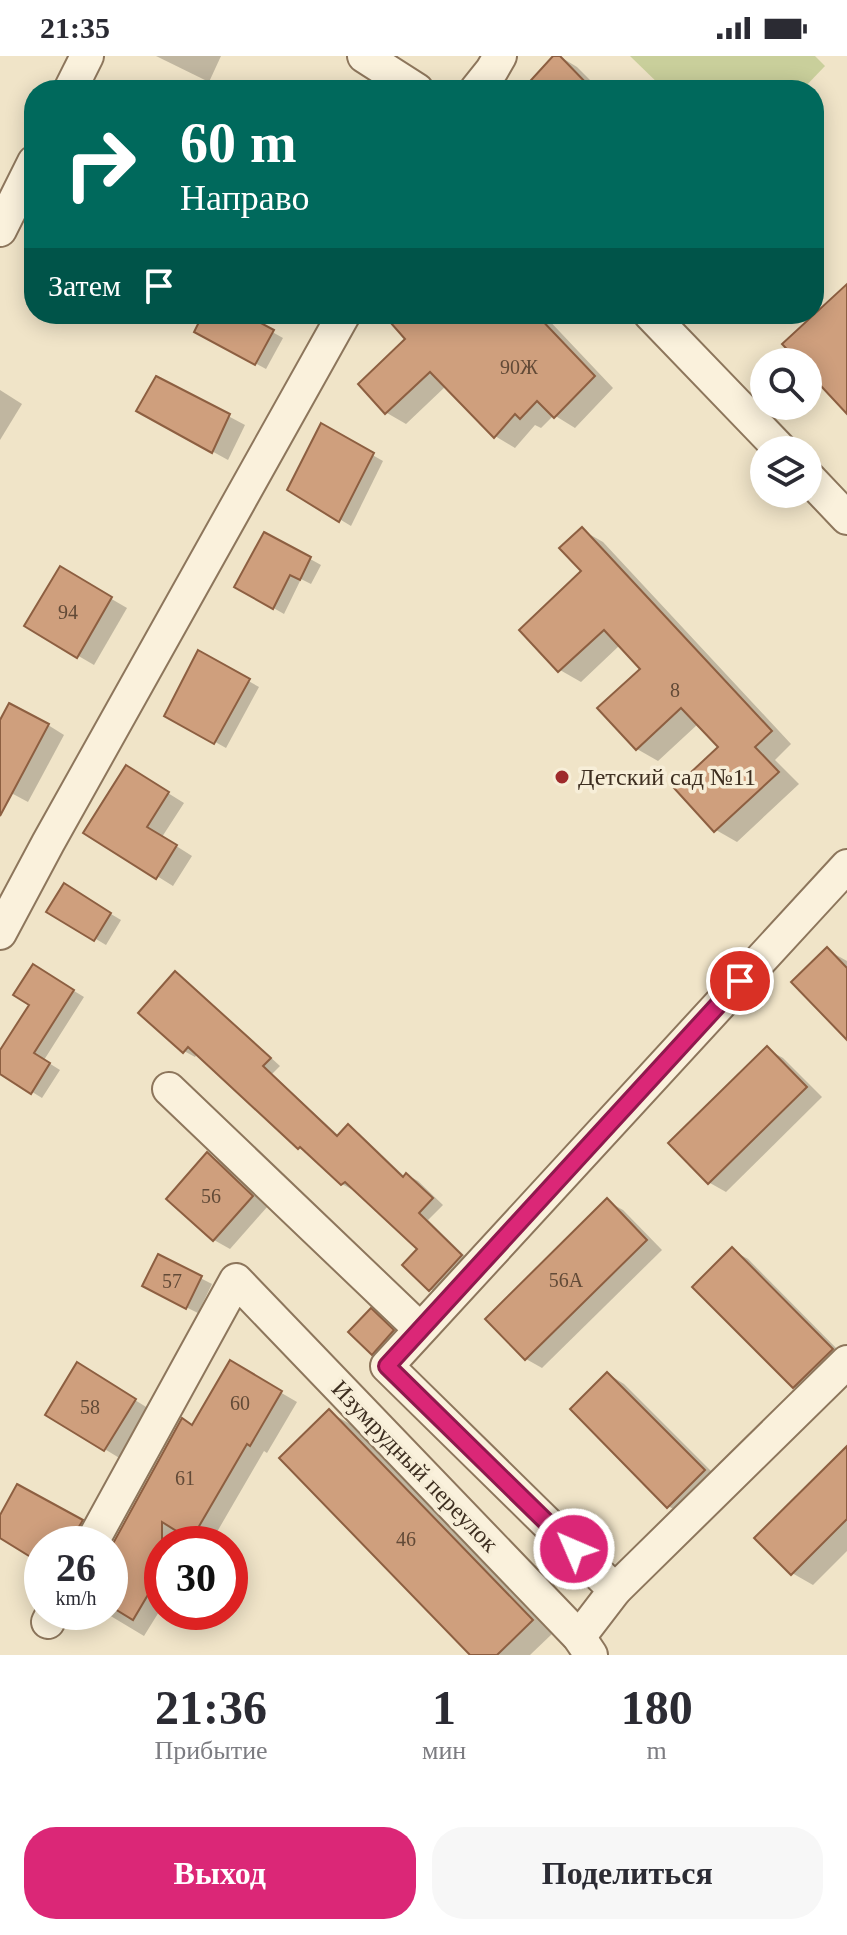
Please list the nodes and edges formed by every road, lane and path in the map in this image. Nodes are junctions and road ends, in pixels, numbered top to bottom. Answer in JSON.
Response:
{"nodes":[{"id":1,"x":87,"y":56,"type":"edge"},
{"id":2,"x":364,"y":56,"type":"edge"},
{"id":3,"x":500,"y":56,"type":"edge"},
{"id":4,"x":75,"y":80,"type":"edge"},
{"id":5,"x":401,"y":80,"type":"edge"},
{"id":6,"x":484,"y":80,"type":"edge"},
{"id":7,"x":24,"y":182,"type":"edge"},
{"id":8,"x":0,"y":230,"type":"edge"},
{"id":9,"x":338,"y":324,"type":"edge"},
{"id":10,"x":660,"y":324,"type":"edge"},
{"id":11,"x":768,"y":436,"type":"edge"},
{"id":12,"x":822,"y":492,"type":"edge"},
{"id":13,"x":847,"y":518,"type":"edge"},
{"id":14,"x":847,"y":866,"type":"edge"},
{"id":15,"x":0,"y":933,"type":"edge"},
{"id":16,"x":169,"y":1089,"type":"dead end"},
{"id":17,"x":420,"y":1329,"type":"junction"},
{"id":18,"x":847,"y":1362,"type":"edge"},
{"id":19,"x":101,"y":1526,"type":"edge"},
{"id":20,"x":615,"y":1590,"type":"junction"},
{"id":21,"x":585,"y":1646,"type":"edge"}],
"edges":[{"from":1,"to":4,"type":"street"},
{"from":2,"to":5,"type":"street"},
{"from":3,"to":6,"type":"street"},
{"from":7,"to":8,"type":"street"},
{"from":9,"to":15,"type":"street"},
{"from":10,"to":11,"type":"street"},
{"from":12,"to":13,"type":"street"},
{"from":14,"to":17,"type":"street"},
{"from":16,"to":17,"type":"street"},
{"from":17,"to":20,"type":"street"},
{"from":18,"to":20,"type":"street"},
{"from":19,"to":21,"type":"street","name":"Изумрудный переулок"},
{"from":20,"to":21,"type":"street"}]}
